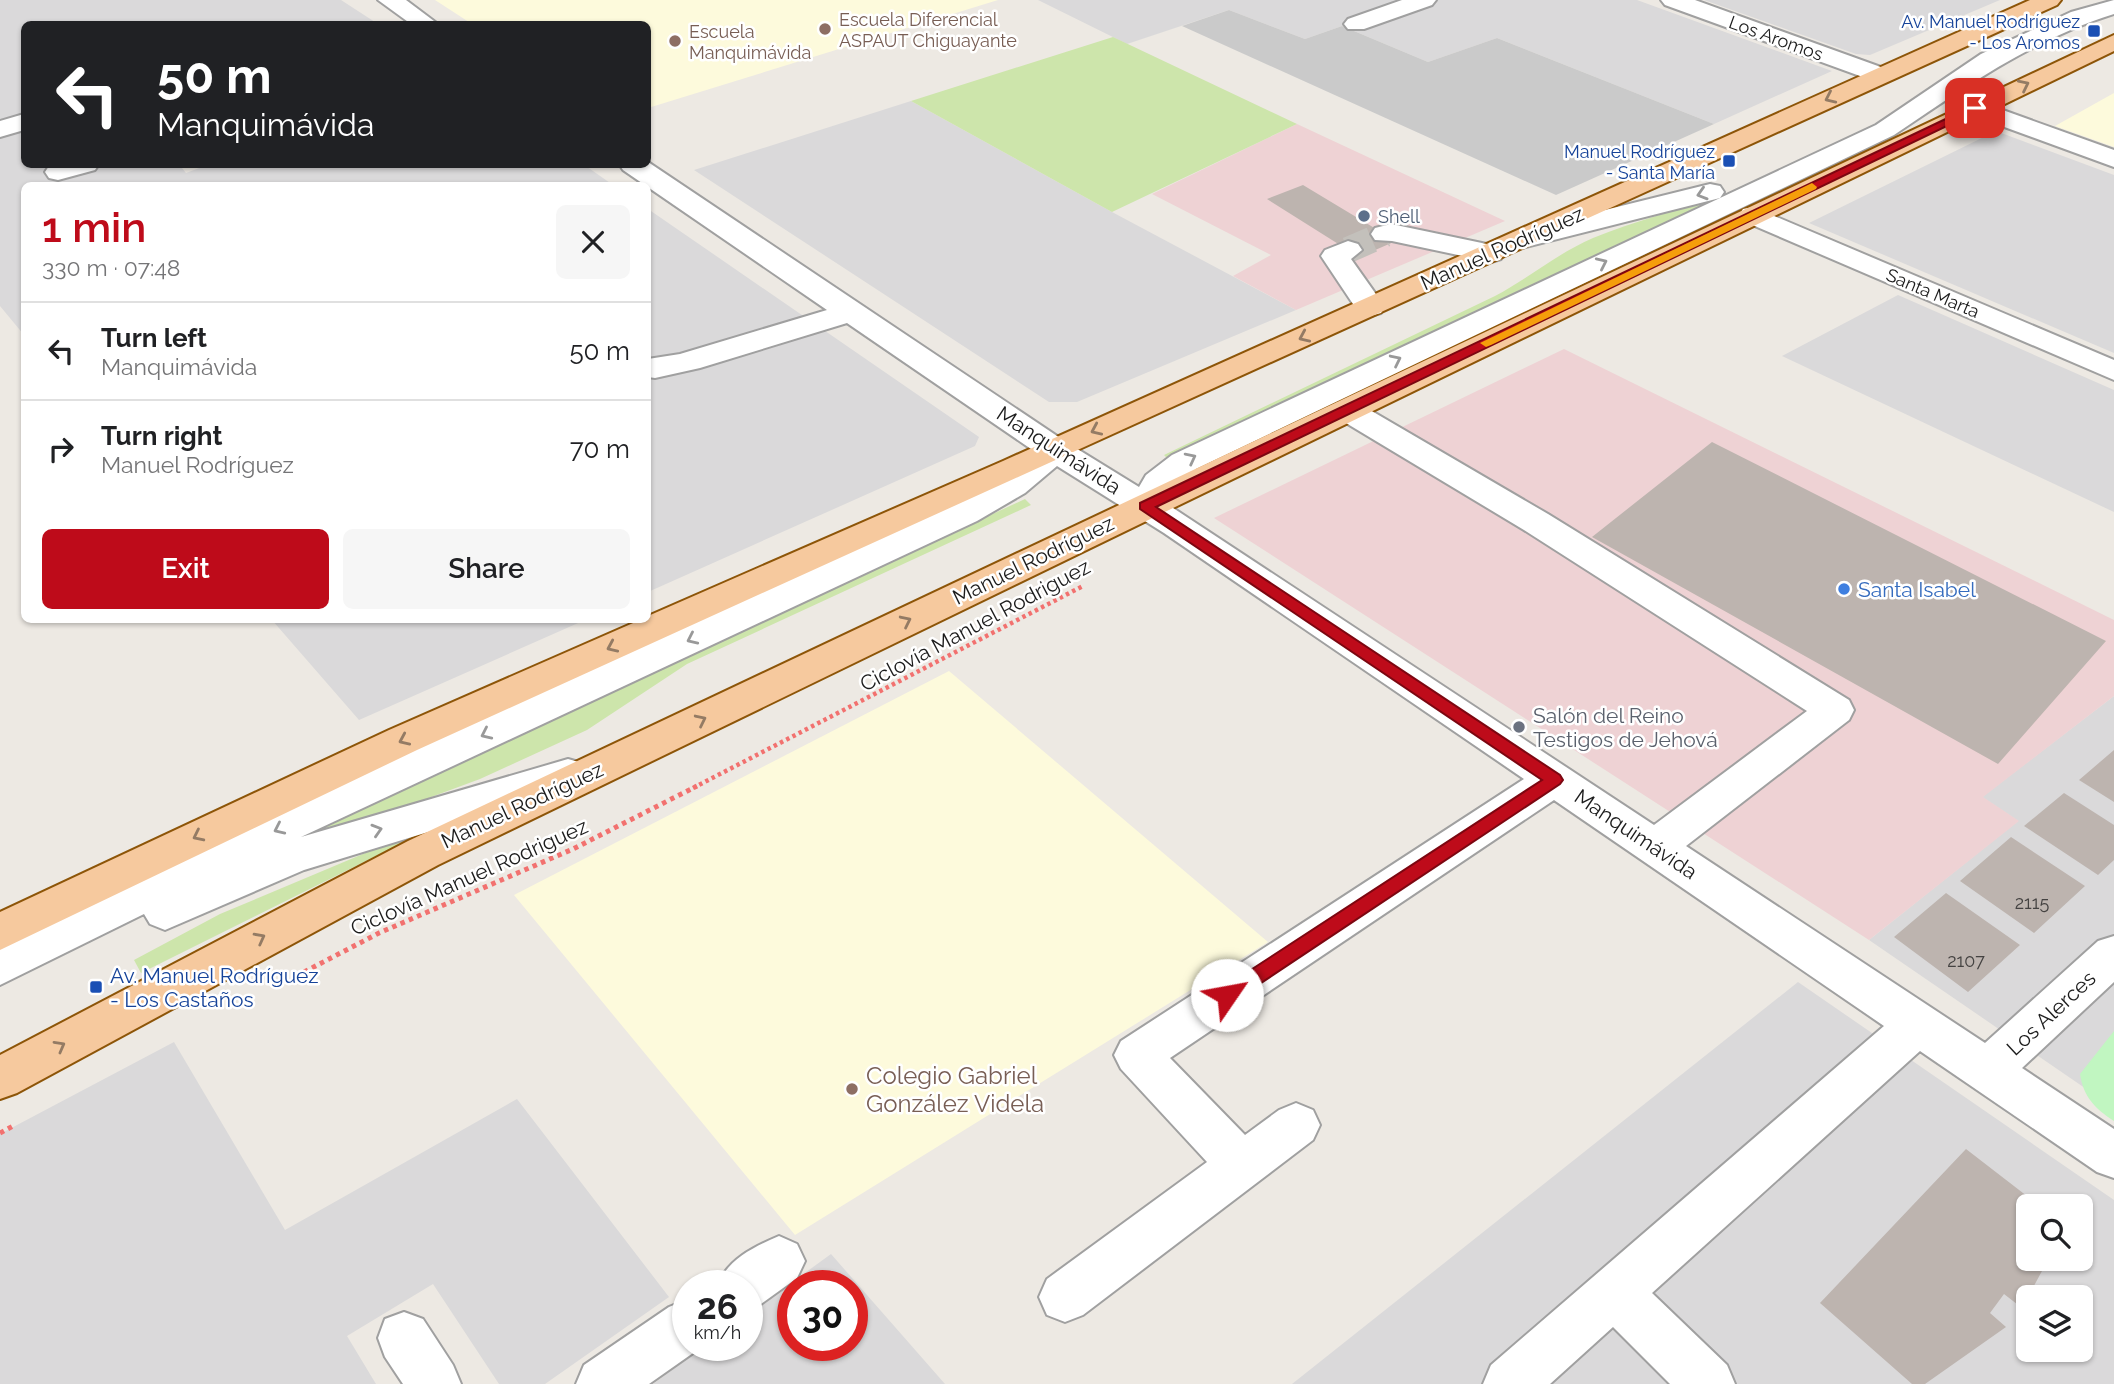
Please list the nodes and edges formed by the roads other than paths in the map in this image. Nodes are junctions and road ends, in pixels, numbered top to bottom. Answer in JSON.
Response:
{"nodes":[{"id":1,"x":390,"y":0,"type":"edge"},
{"id":2,"x":1423,"y":0,"type":"edge"},
{"id":3,"x":1673,"y":0,"type":"edge"},
{"id":4,"x":2049,"y":0,"type":"edge"},
{"id":5,"x":2088,"y":0,"type":"edge"},
{"id":6,"x":2114,"y":6,"type":"edge"},
{"id":7,"x":419,"y":20,"type":"edge"},
{"id":8,"x":1356,"y":24,"type":"dead end"},
{"id":9,"x":2114,"y":42,"type":"edge"},
{"id":10,"x":1880,"y":75,"type":"junction"},
{"id":11,"x":1975,"y":108,"type":"junction"},
{"id":12,"x":21,"y":123,"type":"edge"},
{"id":13,"x":0,"y":129,"type":"edge"},
{"id":14,"x":2114,"y":159,"type":"edge"},
{"id":15,"x":72,"y":168,"type":"edge"},
{"id":16,"x":638,"y":168,"type":"edge"},
{"id":17,"x":58,"y":172,"type":"dead end"},
{"id":18,"x":1753,"y":215,"type":"junction"},
{"id":19,"x":1385,"y":234,"type":"tunnel mouth"},
{"id":20,"x":1522,"y":239,"type":"junction"},
{"id":21,"x":1348,"y":250,"type":"dead end"},
{"id":22,"x":1491,"y":253,"type":"junction"},
{"id":23,"x":1370,"y":307,"type":"junction"},
{"id":24,"x":851,"y":312,"type":"junction"},
{"id":25,"x":651,"y":368,"type":"edge"},
{"id":26,"x":2114,"y":371,"type":"edge"},
{"id":27,"x":1347,"y":410,"type":"junction"},
{"id":28,"x":1054,"y":449,"type":"junction"},
{"id":29,"x":1145,"y":506,"type":"junction"},
{"id":30,"x":639,"y":750,"type":"junction"},
{"id":31,"x":1554,"y":780,"type":"junction"},
{"id":32,"x":1655,"y":847,"type":"junction"},
{"id":33,"x":0,"y":932,"type":"edge"},
{"id":34,"x":2114,"y":954,"type":"edge"},
{"id":35,"x":0,"y":966,"type":"edge"},
{"id":36,"x":0,"y":993,"type":"edge"},
{"id":37,"x":1918,"y":1024,"type":"junction"},
{"id":38,"x":1987,"y":1071,"type":"junction"},
{"id":39,"x":0,"y":1078,"type":"edge"},
{"id":40,"x":1296,"y":1125,"type":"dead end"},
{"id":41,"x":2114,"y":1156,"type":"edge"},
{"id":42,"x":1242,"y":1166,"type":"junction"},
{"id":43,"x":1614,"y":1292,"type":"junction"},
{"id":44,"x":1065,"y":1297,"type":"dead end"},
{"id":45,"x":672,"y":1336,"type":"edge"},
{"id":46,"x":404,"y":1339,"type":"dead end"},
{"id":47,"x":434,"y":1384,"type":"edge"},
{"id":48,"x":603,"y":1384,"type":"edge"},
{"id":49,"x":1510,"y":1384,"type":"edge"},
{"id":50,"x":1707,"y":1384,"type":"edge"}],
"edges":[{"from":1,"to":7,"type":"street"},
{"from":2,"to":8,"type":"street"},
{"from":3,"to":10,"type":"street","name":"Los Aromos"},
{"from":4,"to":10,"type":"main road","name":"Manuel Rodríguez"},
{"from":5,"to":20,"type":"street","one_way":true},
{"from":29,"to":6,"type":"street","one_way":true},
{"from":11,"to":9,"type":"main road","name":"Manuel Rodríguez","one_way":true},
{"from":10,"to":20,"type":"main road","name":"Manuel Rodríguez","one_way":true},
{"from":11,"to":14,"type":"street"},
{"from":11,"to":18,"type":"main road","name":"Manuel Rodríguez"},
{"from":12,"to":13,"type":"street"},
{"from":15,"to":17,"type":"street"},
{"from":16,"to":24,"type":"street","name":"Manquimávida"},
{"from":18,"to":26,"type":"street","name":"Santa Marta"},
{"from":18,"to":27,"type":"main road","name":"Manuel Rodríguez"},
{"from":19,"to":22,"type":"street"},
{"from":20,"to":22,"type":"main road","name":"Manuel Rodríguez"},
{"from":21,"to":23,"type":"street"},
{"from":22,"to":23,"type":"main road","name":"Manuel Rodríguez"},
{"from":23,"to":28,"type":"main road","name":"Manuel Rodríguez","one_way":true},
{"from":24,"to":25,"type":"street"},
{"from":24,"to":28,"type":"street","name":"Manquimávida"},
{"from":27,"to":29,"type":"main road","name":"Manuel Rodríguez"},
{"from":27,"to":32,"type":"street"},
{"from":28,"to":29,"type":"street","name":"Manquimávida"},
{"from":28,"to":33,"type":"main road","name":"Manuel Rodríguez","one_way":true},
{"from":28,"to":35,"type":"street","one_way":true},
{"from":30,"to":29,"type":"main road","name":"Manuel Rodríguez","one_way":true},
{"from":29,"to":31,"type":"street","name":"Manquimávida"},
{"from":36,"to":30,"type":"street","one_way":true},
{"from":39,"to":30,"type":"main road","name":"Manuel Rodríguez","one_way":true},
{"from":31,"to":32,"type":"street","name":"Manquimávida"},
{"from":31,"to":42,"type":"street"},
{"from":32,"to":37,"type":"street","name":"Manquimávida"},
{"from":34,"to":38,"type":"street","name":"Los Alerces"},
{"from":37,"to":38,"type":"street","name":"Manquimávida"},
{"from":37,"to":43,"type":"street"},
{"from":38,"to":41,"type":"street","name":"Manquimávida"},
{"from":40,"to":42,"type":"street"},
{"from":42,"to":44,"type":"street"},
{"from":43,"to":49,"type":"street"},
{"from":43,"to":50,"type":"street"},
{"from":45,"to":48,"type":"street"},
{"from":46,"to":47,"type":"street"}]}
